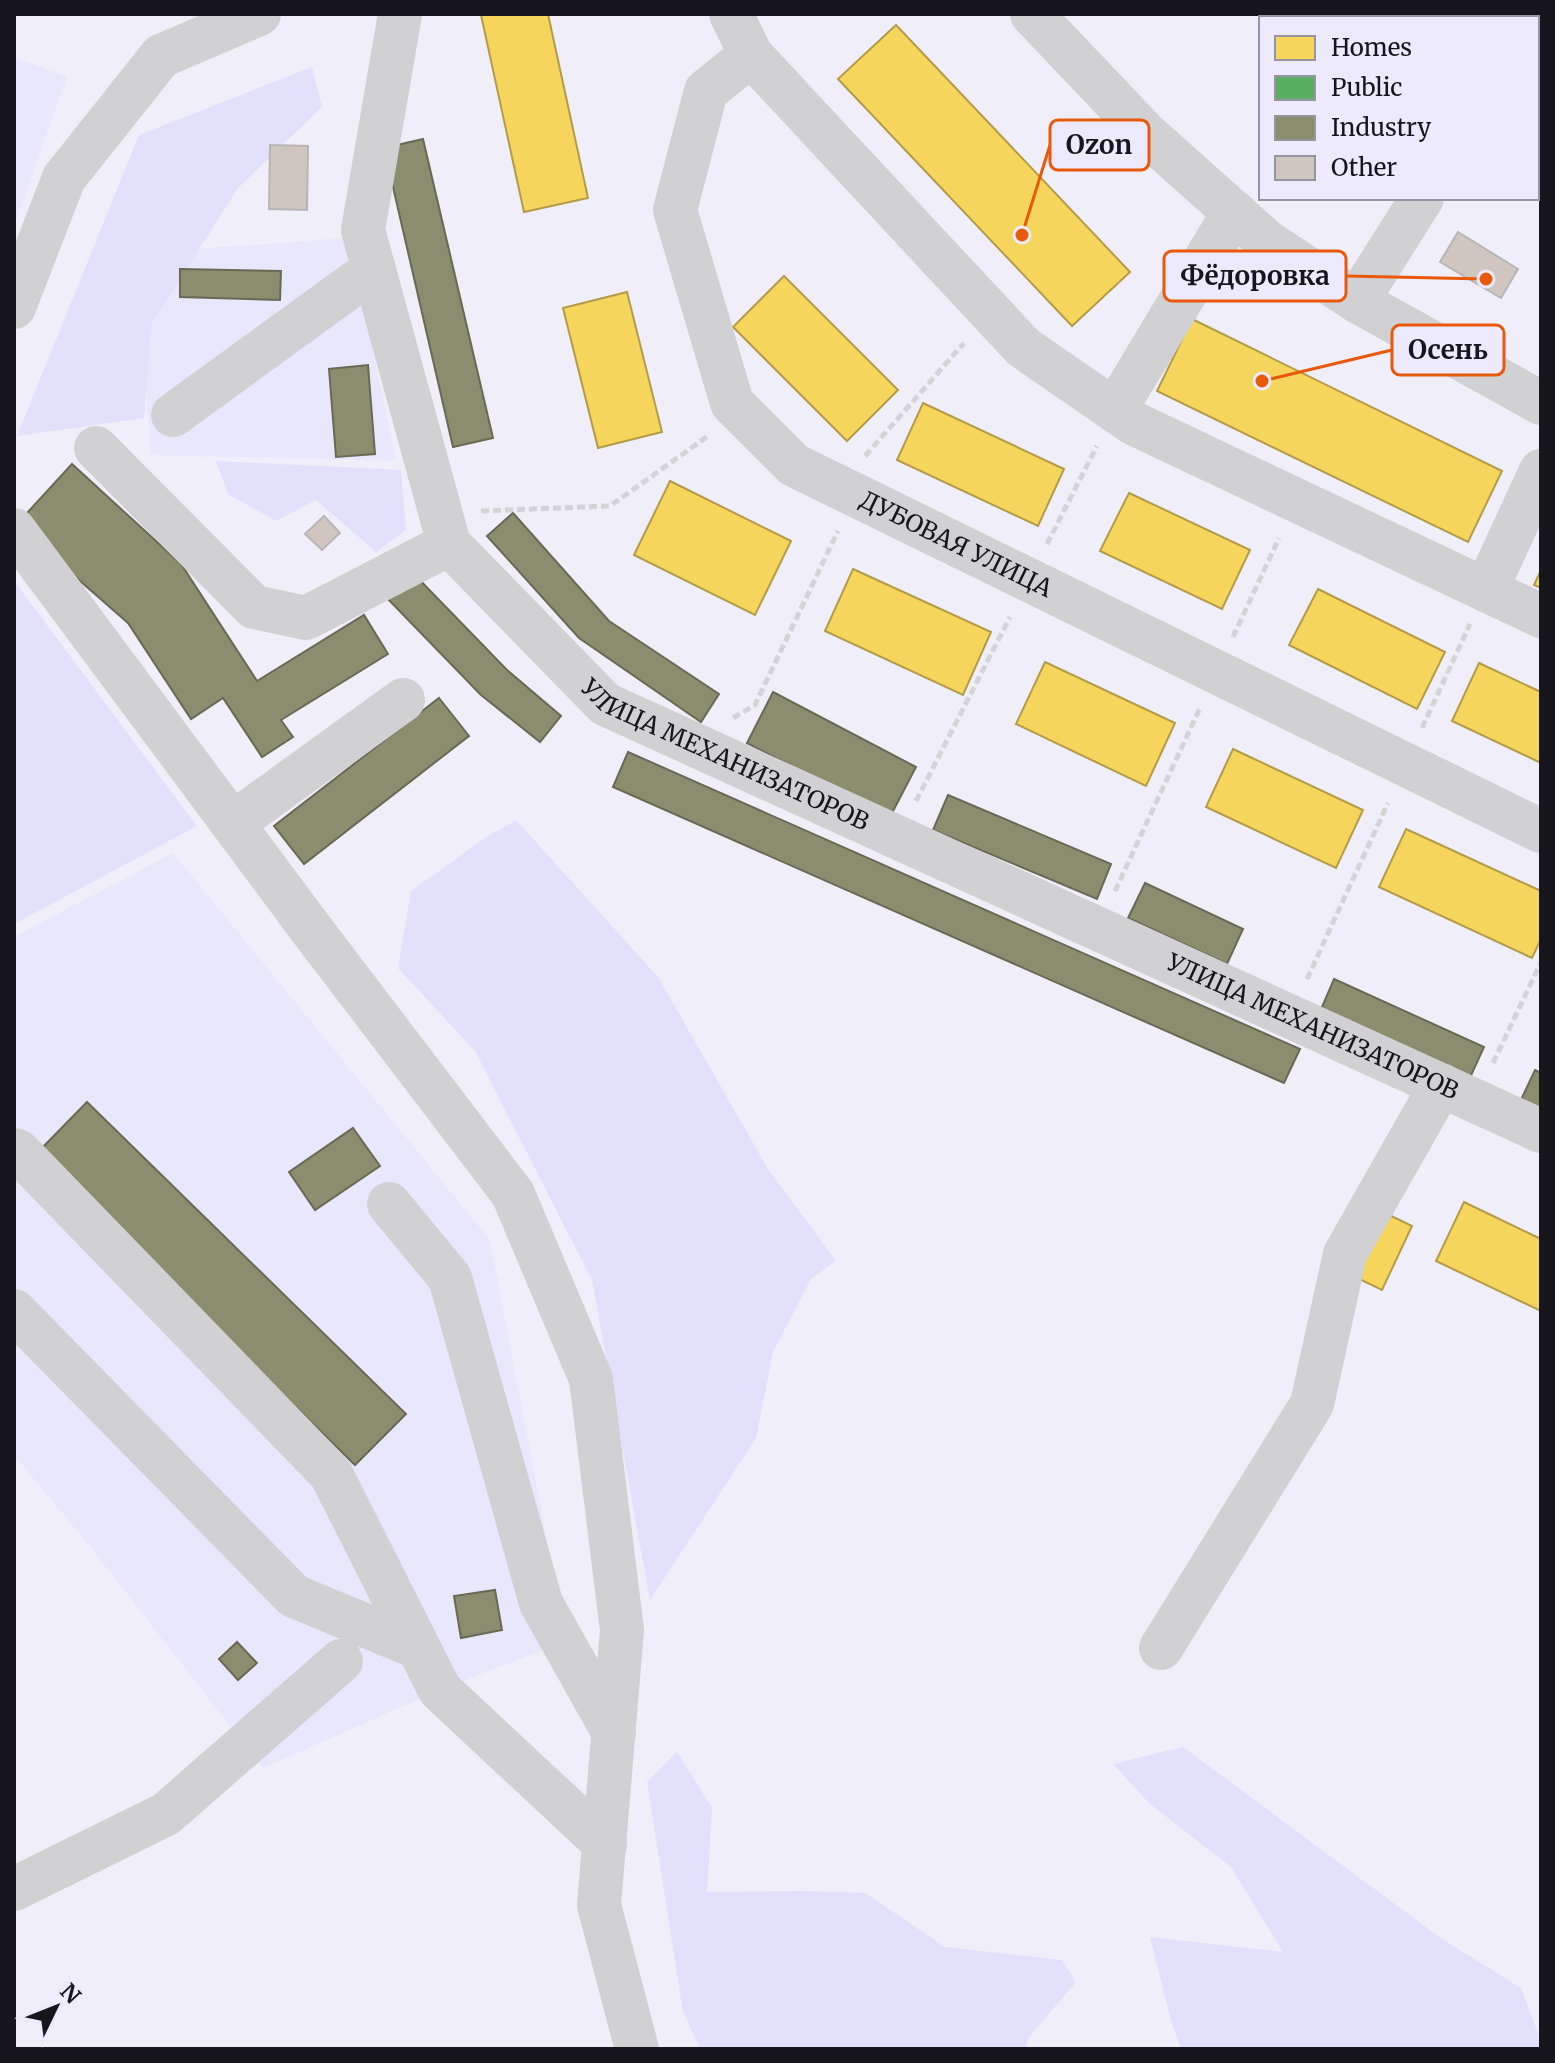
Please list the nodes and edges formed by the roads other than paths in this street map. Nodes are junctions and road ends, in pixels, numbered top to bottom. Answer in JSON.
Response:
{"nodes":[{"id":1,"x":259,"y":14,"type":"edge"},
{"id":2,"x":400,"y":14,"type":"edge"},
{"id":3,"x":731,"y":14,"type":"edge"},
{"id":4,"x":1032,"y":14,"type":"edge"},
{"id":5,"x":751,"y":55,"type":"junction"},
{"id":6,"x":1421,"y":200,"type":"edge"},
{"id":7,"x":1234,"y":212,"type":"junction"},
{"id":8,"x":374,"y":269,"type":"junction"},
{"id":9,"x":1357,"y":301,"type":"junction"},
{"id":10,"x":14,"y":307,"type":"edge"},
{"id":11,"x":1541,"y":403,"type":"edge"},
{"id":12,"x":1115,"y":410,"type":"junction"},
{"id":13,"x":173,"y":415,"type":"dead end"},
{"id":14,"x":96,"y":448,"type":"dead end"},
{"id":15,"x":1541,"y":471,"type":"edge"},
{"id":16,"x":444,"y":528,"type":"junction"},
{"id":17,"x":14,"y":530,"type":"edge"},
{"id":18,"x":1486,"y":590,"type":"junction"},
{"id":19,"x":1541,"y":616,"type":"edge"},
{"id":20,"x":403,"y":700,"type":"dead end"},
{"id":21,"x":233,"y":823,"type":"junction"},
{"id":22,"x":1541,"y":831,"type":"edge"},
{"id":23,"x":1458,"y":1092,"type":"junction"},
{"id":24,"x":1541,"y":1131,"type":"edge"},
{"id":25,"x":14,"y":1150,"type":"edge"},
{"id":26,"x":389,"y":1204,"type":"dead end"},
{"id":27,"x":14,"y":1311,"type":"edge"},
{"id":28,"x":417,"y":1647,"type":"junction"},
{"id":29,"x":1161,"y":1648,"type":"dead end"},
{"id":30,"x":341,"y":1661,"type":"dead end"},
{"id":31,"x":614,"y":1733,"type":"junction"},
{"id":32,"x":605,"y":1844,"type":"junction"},
{"id":33,"x":14,"y":1889,"type":"edge"},
{"id":34,"x":637,"y":2049,"type":"edge"}],
"edges":[{"from":1,"to":10,"type":"street"},
{"from":2,"to":8,"type":"street","name":"УЛИЦА МЕХАНИЗАТОРОВ"},
{"from":3,"to":5,"type":"street"},
{"from":4,"to":7,"type":"street"},
{"from":5,"to":12,"type":"street"},
{"from":5,"to":22,"type":"street","name":"ДУБОВАЯ УЛИЦА"},
{"from":6,"to":9,"type":"street"},
{"from":7,"to":9,"type":"street"},
{"from":7,"to":12,"type":"street"},
{"from":8,"to":13,"type":"street"},
{"from":8,"to":16,"type":"street","name":"УЛИЦА МЕХАНИЗАТОРОВ"},
{"from":9,"to":11,"type":"street"},
{"from":12,"to":18,"type":"street"},
{"from":14,"to":16,"type":"street"},
{"from":15,"to":18,"type":"street"},
{"from":16,"to":23,"type":"street","name":"УЛИЦА МЕХАНИЗАТОРОВ"},
{"from":17,"to":21,"type":"street"},
{"from":18,"to":19,"type":"street"},
{"from":20,"to":21,"type":"street"},
{"from":21,"to":31,"type":"street"},
{"from":23,"to":24,"type":"street","name":"УЛИЦА МЕХАНИЗАТОРОВ"},
{"from":23,"to":29,"type":"street"},
{"from":25,"to":28,"type":"street"},
{"from":26,"to":31,"type":"street"},
{"from":27,"to":28,"type":"street"},
{"from":28,"to":32,"type":"street"},
{"from":30,"to":33,"type":"street"},
{"from":31,"to":32,"type":"street"},
{"from":32,"to":34,"type":"street"}]}
